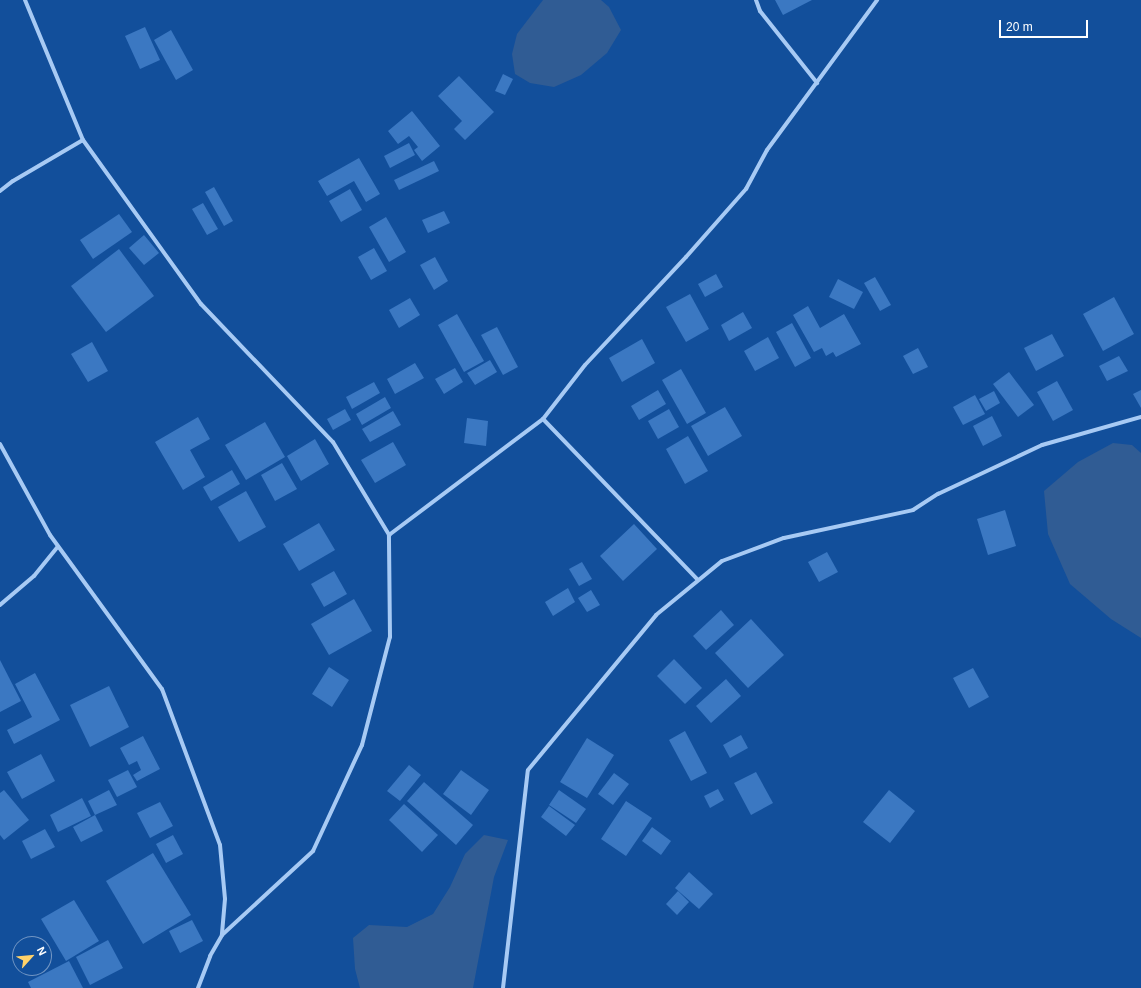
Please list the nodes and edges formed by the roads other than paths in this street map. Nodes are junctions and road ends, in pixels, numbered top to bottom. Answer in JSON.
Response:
{"nodes":[{"id":1,"x":25,"y":0,"type":"edge"},
{"id":2,"x":756,"y":0,"type":"edge"},
{"id":3,"x":877,"y":0,"type":"edge"},
{"id":4,"x":816,"y":82,"type":"junction"},
{"id":5,"x":83,"y":140,"type":"junction"},
{"id":6,"x":0,"y":191,"type":"edge"},
{"id":7,"x":1141,"y":418,"type":"edge"},
{"id":8,"x":543,"y":419,"type":"junction"},
{"id":9,"x":0,"y":444,"type":"edge"},
{"id":10,"x":389,"y":535,"type":"junction"},
{"id":11,"x":58,"y":546,"type":"junction"},
{"id":12,"x":698,"y":580,"type":"junction"},
{"id":13,"x":0,"y":604,"type":"edge"},
{"id":14,"x":222,"y":936,"type":"junction"},
{"id":15,"x":198,"y":988,"type":"edge"},
{"id":16,"x":503,"y":988,"type":"edge"}],
"edges":[{"from":1,"to":5,"type":"street"},
{"from":2,"to":4,"type":"street"},
{"from":3,"to":4,"type":"street"},
{"from":4,"to":8,"type":"street"},
{"from":5,"to":6,"type":"street"},
{"from":5,"to":10,"type":"street"},
{"from":7,"to":12,"type":"street"},
{"from":8,"to":10,"type":"street"},
{"from":8,"to":12,"type":"street"},
{"from":9,"to":11,"type":"street"},
{"from":10,"to":14,"type":"street"},
{"from":11,"to":13,"type":"street"},
{"from":11,"to":14,"type":"street"},
{"from":12,"to":16,"type":"street"},
{"from":14,"to":15,"type":"street"}]}
